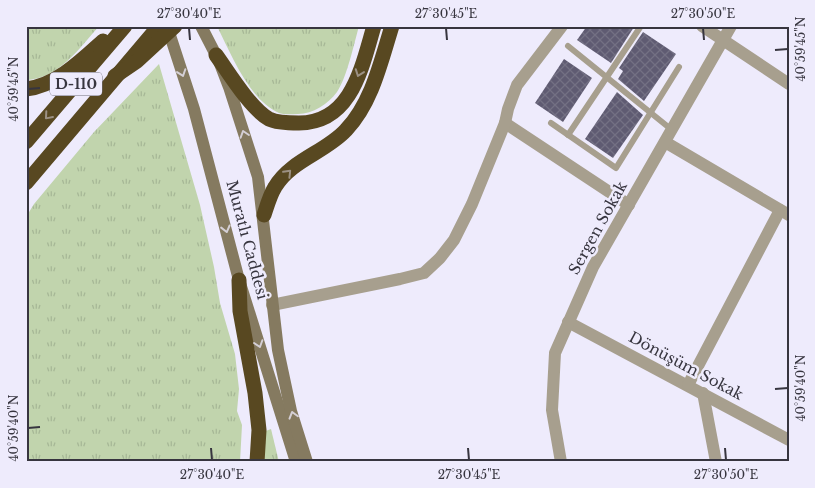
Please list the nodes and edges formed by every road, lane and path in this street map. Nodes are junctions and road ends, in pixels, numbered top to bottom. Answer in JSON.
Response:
{"nodes":[{"id":1,"x":118,"y":26,"type":"edge"},
{"id":2,"x":125,"y":26,"type":"edge"},
{"id":3,"x":159,"y":26,"type":"edge"},
{"id":4,"x":167,"y":26,"type":"edge"},
{"id":5,"x":175,"y":26,"type":"edge"},
{"id":6,"x":201,"y":26,"type":"edge"},
{"id":7,"x":374,"y":26,"type":"edge"},
{"id":8,"x":392,"y":26,"type":"edge"},
{"id":9,"x":562,"y":26,"type":"edge"},
{"id":10,"x":641,"y":26,"type":"edge"},
{"id":11,"x":702,"y":26,"type":"edge"},
{"id":12,"x":731,"y":26,"type":"edge"},
{"id":13,"x":722,"y":39,"type":"junction"},
{"id":14,"x":568,"y":46,"type":"dead end"},
{"id":15,"x":216,"y":55,"type":"junction"},
{"id":16,"x":679,"y":67,"type":"dead end"},
{"id":17,"x":116,"y":76,"type":"junction"},
{"id":18,"x":606,"y":76,"type":"junction"},
{"id":19,"x":789,"y":84,"type":"edge"},
{"id":20,"x":26,"y":89,"type":"edge"},
{"id":21,"x":651,"y":112,"type":"junction"},
{"id":22,"x":505,"y":123,"type":"junction"},
{"id":23,"x":551,"y":123,"type":"dead end"},
{"id":24,"x":672,"y":130,"type":"junction"},
{"id":25,"x":568,"y":134,"type":"junction"},
{"id":26,"x":26,"y":142,"type":"edge"},
{"id":27,"x":665,"y":142,"type":"junction"},
{"id":28,"x":58,"y":147,"type":"junction"},
{"id":29,"x":26,"y":183,"type":"edge"},
{"id":30,"x":26,"y":197,"type":"edge"},
{"id":31,"x":629,"y":205,"type":"junction"},
{"id":32,"x":784,"y":212,"type":"edge"},
{"id":33,"x":264,"y":215,"type":"junction"},
{"id":34,"x":239,"y":280,"type":"junction"},
{"id":35,"x":272,"y":305,"type":"junction"},
{"id":36,"x":568,"y":322,"type":"junction"},
{"id":37,"x":688,"y":385,"type":"junction"},
{"id":38,"x":703,"y":393,"type":"junction"},
{"id":39,"x":789,"y":440,"type":"edge"},
{"id":40,"x":257,"y":462,"type":"edge"},
{"id":41,"x":296,"y":462,"type":"edge"},
{"id":42,"x":307,"y":462,"type":"edge"},
{"id":43,"x":561,"y":462,"type":"edge"},
{"id":44,"x":716,"y":462,"type":"edge"}],
"edges":[{"from":1,"to":20,"type":"highway"},
{"from":2,"to":26,"type":"highway","number":"D-110","one_way":true},
{"from":3,"to":17,"type":"highway","number":"D-110","bridge":true},
{"from":4,"to":34,"type":"main road","name":"Muratlı Caddesi","one_way":true},
{"from":5,"to":17,"type":"highway","bridge":true},
{"from":6,"to":15,"type":"main road","name":"Muratlı Caddesi"},
{"from":7,"to":15,"type":"highway","one_way":true},
{"from":33,"to":8,"type":"highway","one_way":true},
{"from":9,"to":22,"type":"street"},
{"from":10,"to":18,"type":"lane"},
{"from":11,"to":13,"type":"street"},
{"from":12,"to":13,"type":"street","name":"Sergen Sokak"},
{"from":13,"to":19,"type":"street"},
{"from":13,"to":24,"type":"street","name":"Sergen Sokak"},
{"from":14,"to":18,"type":"lane"},
{"from":33,"to":15,"type":"main road","name":"Muratlı Caddesi","one_way":true},
{"from":16,"to":21,"type":"lane"},
{"from":17,"to":28,"type":"highway","number":"D-110"},
{"from":18,"to":21,"type":"lane"},
{"from":18,"to":25,"type":"lane"},
{"from":21,"to":24,"type":"lane"},
{"from":21,"to":25,"type":"lane"},
{"from":22,"to":31,"type":"street"},
{"from":22,"to":35,"type":"street"},
{"from":23,"to":25,"type":"lane"},
{"from":24,"to":27,"type":"street","name":"Sergen Sokak"},
{"from":27,"to":31,"type":"street","name":"Sergen Sokak"},
{"from":27,"to":32,"type":"street"},
{"from":28,"to":29,"type":"highway","number":"D-110"},
{"from":28,"to":30,"type":"highway"},
{"from":31,"to":36,"type":"street","name":"Sergen Sokak"},
{"from":32,"to":37,"type":"street"},
{"from":33,"to":35,"type":"main road","name":"Muratlı Caddesi"},
{"from":34,"to":40,"type":"highway"},
{"from":34,"to":41,"type":"main road","name":"Muratlı Caddesi","one_way":true},
{"from":42,"to":35,"type":"main road","name":"Muratlı Caddesi","one_way":true},
{"from":36,"to":37,"type":"street","name":"Dönüşüm Sokak"},
{"from":36,"to":43,"type":"street","name":"Sergen Sokak"},
{"from":37,"to":38,"type":"street","name":"Dönüşüm Sokak"},
{"from":38,"to":39,"type":"street","name":"Dönüşüm Sokak"},
{"from":38,"to":44,"type":"street"}]}
